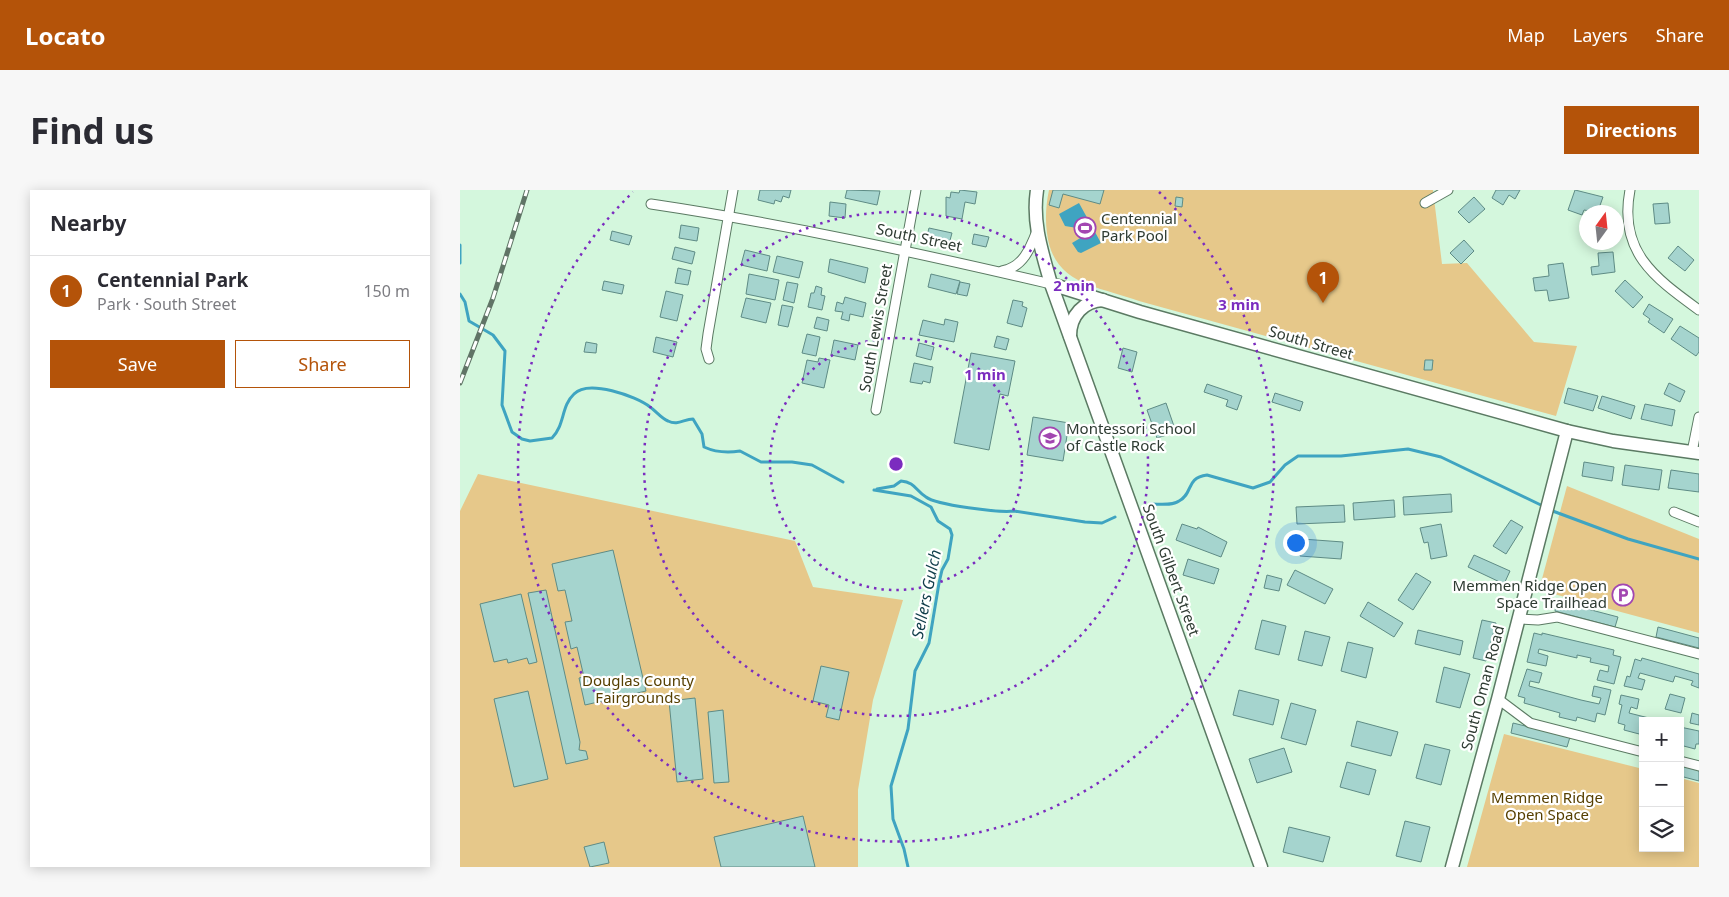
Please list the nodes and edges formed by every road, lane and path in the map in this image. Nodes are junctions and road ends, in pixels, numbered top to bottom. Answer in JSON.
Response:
{"nodes":[{"id":1,"x":732,"y":190,"type":"edge"},
{"id":2,"x":916,"y":190,"type":"edge"},
{"id":3,"x":1037,"y":190,"type":"edge"},
{"id":4,"x":1448,"y":190,"type":"edge"},
{"id":5,"x":1630,"y":190,"type":"edge"},
{"id":6,"x":1425,"y":203,"type":"dead end"},
{"id":7,"x":651,"y":204,"type":"dead end"},
{"id":8,"x":727,"y":215,"type":"junction"},
{"id":9,"x":1037,"y":230,"type":"junction"},
{"id":10,"x":904,"y":252,"type":"junction"},
{"id":11,"x":997,"y":271,"type":"junction"},
{"id":12,"x":1051,"y":284,"type":"junction"},
{"id":13,"x":1103,"y":300,"type":"junction"},
{"id":14,"x":1699,"y":310,"type":"edge"},
{"id":15,"x":1071,"y":340,"type":"junction"},
{"id":16,"x":709,"y":360,"type":"dead end"},
{"id":17,"x":876,"y":410,"type":"dead end"},
{"id":18,"x":1699,"y":417,"type":"edge"},
{"id":19,"x":1567,"y":430,"type":"junction"},
{"id":20,"x":1696,"y":453,"type":"edge"},
{"id":21,"x":1674,"y":512,"type":"dead end"},
{"id":22,"x":1699,"y":522,"type":"edge"},
{"id":23,"x":1519,"y":619,"type":"junction"},
{"id":24,"x":1699,"y":654,"type":"edge"},
{"id":25,"x":1498,"y":699,"type":"junction"},
{"id":26,"x":1639,"y":751,"type":"edge"},
{"id":27,"x":1684,"y":762,"type":"edge"},
{"id":28,"x":1699,"y":766,"type":"edge"},
{"id":29,"x":1261,"y":867,"type":"edge"},
{"id":30,"x":1452,"y":867,"type":"edge"}],
"edges":[{"from":1,"to":8,"type":"street"},
{"from":2,"to":10,"type":"street","name":"South Lewis Street"},
{"from":3,"to":9,"type":"street","name":"South Gilbert Street"},
{"from":4,"to":6,"type":"street"},
{"from":5,"to":14,"type":"street"},
{"from":7,"to":8,"type":"street","name":"South Street"},
{"from":8,"to":10,"type":"street","name":"South Street"},
{"from":8,"to":16,"type":"street"},
{"from":9,"to":11,"type":"street"},
{"from":9,"to":12,"type":"street","name":"South Gilbert Street"},
{"from":10,"to":11,"type":"street","name":"South Street"},
{"from":10,"to":17,"type":"street","name":"South Lewis Street"},
{"from":11,"to":12,"type":"street","name":"South Street"},
{"from":12,"to":13,"type":"street","name":"South Street"},
{"from":12,"to":15,"type":"street","name":"South Gilbert Street"},
{"from":13,"to":15,"type":"street"},
{"from":13,"to":19,"type":"street","name":"South Street"},
{"from":15,"to":29,"type":"street","name":"South Gilbert Street"},
{"from":18,"to":20,"type":"street"},
{"from":19,"to":20,"type":"street","name":"South Street"},
{"from":19,"to":23,"type":"street","name":"South Oman Road"},
{"from":21,"to":22,"type":"street"},
{"from":23,"to":24,"type":"street"},
{"from":23,"to":25,"type":"street","name":"South Oman Road"},
{"from":25,"to":26,"type":"street"},
{"from":25,"to":30,"type":"street","name":"South Oman Road"},
{"from":27,"to":28,"type":"street"}]}
